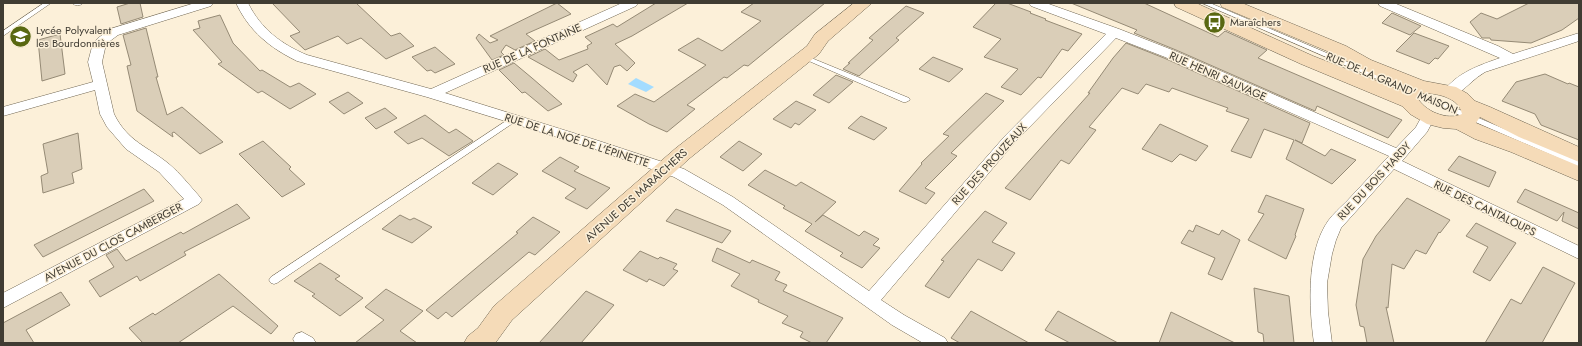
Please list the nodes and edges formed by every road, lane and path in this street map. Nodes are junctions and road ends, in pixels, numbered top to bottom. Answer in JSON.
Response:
{"nodes":[{"id":1,"x":48,"y":3,"type":"edge"},
{"id":2,"x":75,"y":3,"type":"edge"},
{"id":3,"x":80,"y":3,"type":"edge"},
{"id":4,"x":207,"y":3,"type":"edge"},
{"id":5,"x":242,"y":3,"type":"edge"},
{"id":6,"x":632,"y":3,"type":"edge"},
{"id":7,"x":864,"y":3,"type":"edge"},
{"id":8,"x":1035,"y":3,"type":"edge"},
{"id":9,"x":1182,"y":3,"type":"edge"},
{"id":10,"x":1205,"y":3,"type":"edge"},
{"id":11,"x":1228,"y":3,"type":"edge"},
{"id":12,"x":1384,"y":3,"type":"edge"},
{"id":13,"x":1115,"y":32,"type":"junction"},
{"id":14,"x":3,"y":34,"type":"edge"},
{"id":15,"x":1579,"y":37,"type":"edge"},
{"id":16,"x":804,"y":57,"type":"junction"},
{"id":17,"x":1510,"y":58,"type":"junction"},
{"id":18,"x":100,"y":84,"type":"junction"},
{"id":19,"x":1450,"y":92,"type":"junction"},
{"id":20,"x":1413,"y":93,"type":"junction"},
{"id":21,"x":432,"y":94,"type":"junction"},
{"id":22,"x":906,"y":100,"type":"dead end"},
{"id":23,"x":3,"y":112,"type":"edge"},
{"id":24,"x":1467,"y":115,"type":"junction"},
{"id":25,"x":1428,"y":117,"type":"junction"},
{"id":26,"x":514,"y":119,"type":"junction"},
{"id":27,"x":1579,"y":155,"type":"edge"},
{"id":28,"x":1395,"y":159,"type":"junction"},
{"id":29,"x":1579,"y":164,"type":"edge"},
{"id":30,"x":665,"y":169,"type":"junction"},
{"id":31,"x":1579,"y":174,"type":"edge"},
{"id":32,"x":1579,"y":253,"type":"edge"},
{"id":33,"x":274,"y":280,"type":"dead end"},
{"id":34,"x":3,"y":301,"type":"edge"},
{"id":35,"x":870,"y":301,"type":"junction"},
{"id":36,"x":477,"y":343,"type":"edge"},
{"id":37,"x":939,"y":343,"type":"edge"},
{"id":38,"x":1323,"y":343,"type":"edge"}],
"edges":[{"from":1,"to":14,"type":"lane"},
{"from":2,"to":3,"type":"lane"},
{"from":4,"to":18,"type":"street","name":"AVENUE DU CLOS CAMBERGER"},
{"from":5,"to":21,"type":"street","name":"RUE DE LA NOÉ DE L'ÉPINETTE"},
{"from":6,"to":21,"type":"street","name":"RUE DE LA FONTAINE"},
{"from":7,"to":16,"type":"main road","name":"AVENUE DES MARAÎCHERS"},
{"from":8,"to":13,"type":"street","name":"RUE HENRI SAUVAGE"},
{"from":9,"to":20,"type":"main road","name":"RUE DE LA GRAND' MAISON"},
{"from":10,"to":20,"type":"lane","name":"RUE DE LA GRAND' MAISON"},
{"from":11,"to":20,"type":"main road","name":"RUE DE LA GRAND' MAISON"},
{"from":12,"to":17,"type":"street"},
{"from":13,"to":28,"type":"street","name":"RUE HENRI SAUVAGE"},
{"from":13,"to":35,"type":"street","name":"RUE DES PROUZEAUX"},
{"from":15,"to":17,"type":"street"},
{"from":16,"to":22,"type":"lane"},
{"from":16,"to":30,"type":"main road","name":"AVENUE DES MARAÎCHERS"},
{"from":17,"to":19,"type":"street"},
{"from":18,"to":23,"type":"street"},
{"from":18,"to":34,"type":"street","name":"AVENUE DU CLOS CAMBERGER"},
{"from":19,"to":20,"type":"main road"},
{"from":19,"to":24,"type":"main road"},
{"from":20,"to":24,"type":"lane","name":"RUE DE LA GRAND' MAISON"},
{"from":20,"to":25,"type":"main road"},
{"from":21,"to":26,"type":"street","name":"RUE DE LA NOÉ DE L'ÉPINETTE"},
{"from":24,"to":25,"type":"main road"},
{"from":24,"to":27,"type":"main road","name":"RUE DE LA GRAND' MAISON"},
{"from":24,"to":29,"type":"lane","name":"RUE DE LA GRAND' MAISON"},
{"from":24,"to":31,"type":"main road","name":"RUE DE LA GRAND' MAISON"},
{"from":25,"to":28,"type":"street","name":"RUE DU BOIS HARDY"},
{"from":26,"to":30,"type":"street","name":"RUE DE LA NOÉ DE L'ÉPINETTE"},
{"from":26,"to":33,"type":"lane"},
{"from":28,"to":32,"type":"street","name":"RUE DES CANTALOUPS"},
{"from":28,"to":38,"type":"street","name":"RUE DU BOIS HARDY"},
{"from":30,"to":35,"type":"street","name":"RUE DE LA NOÉ DE L'ÉPINETTE"},
{"from":30,"to":36,"type":"main road","name":"AVENUE DES MARAÎCHERS"},
{"from":35,"to":37,"type":"street","name":"RUE DE LA NOÉ DE L'ÉPINETTE"}]}
